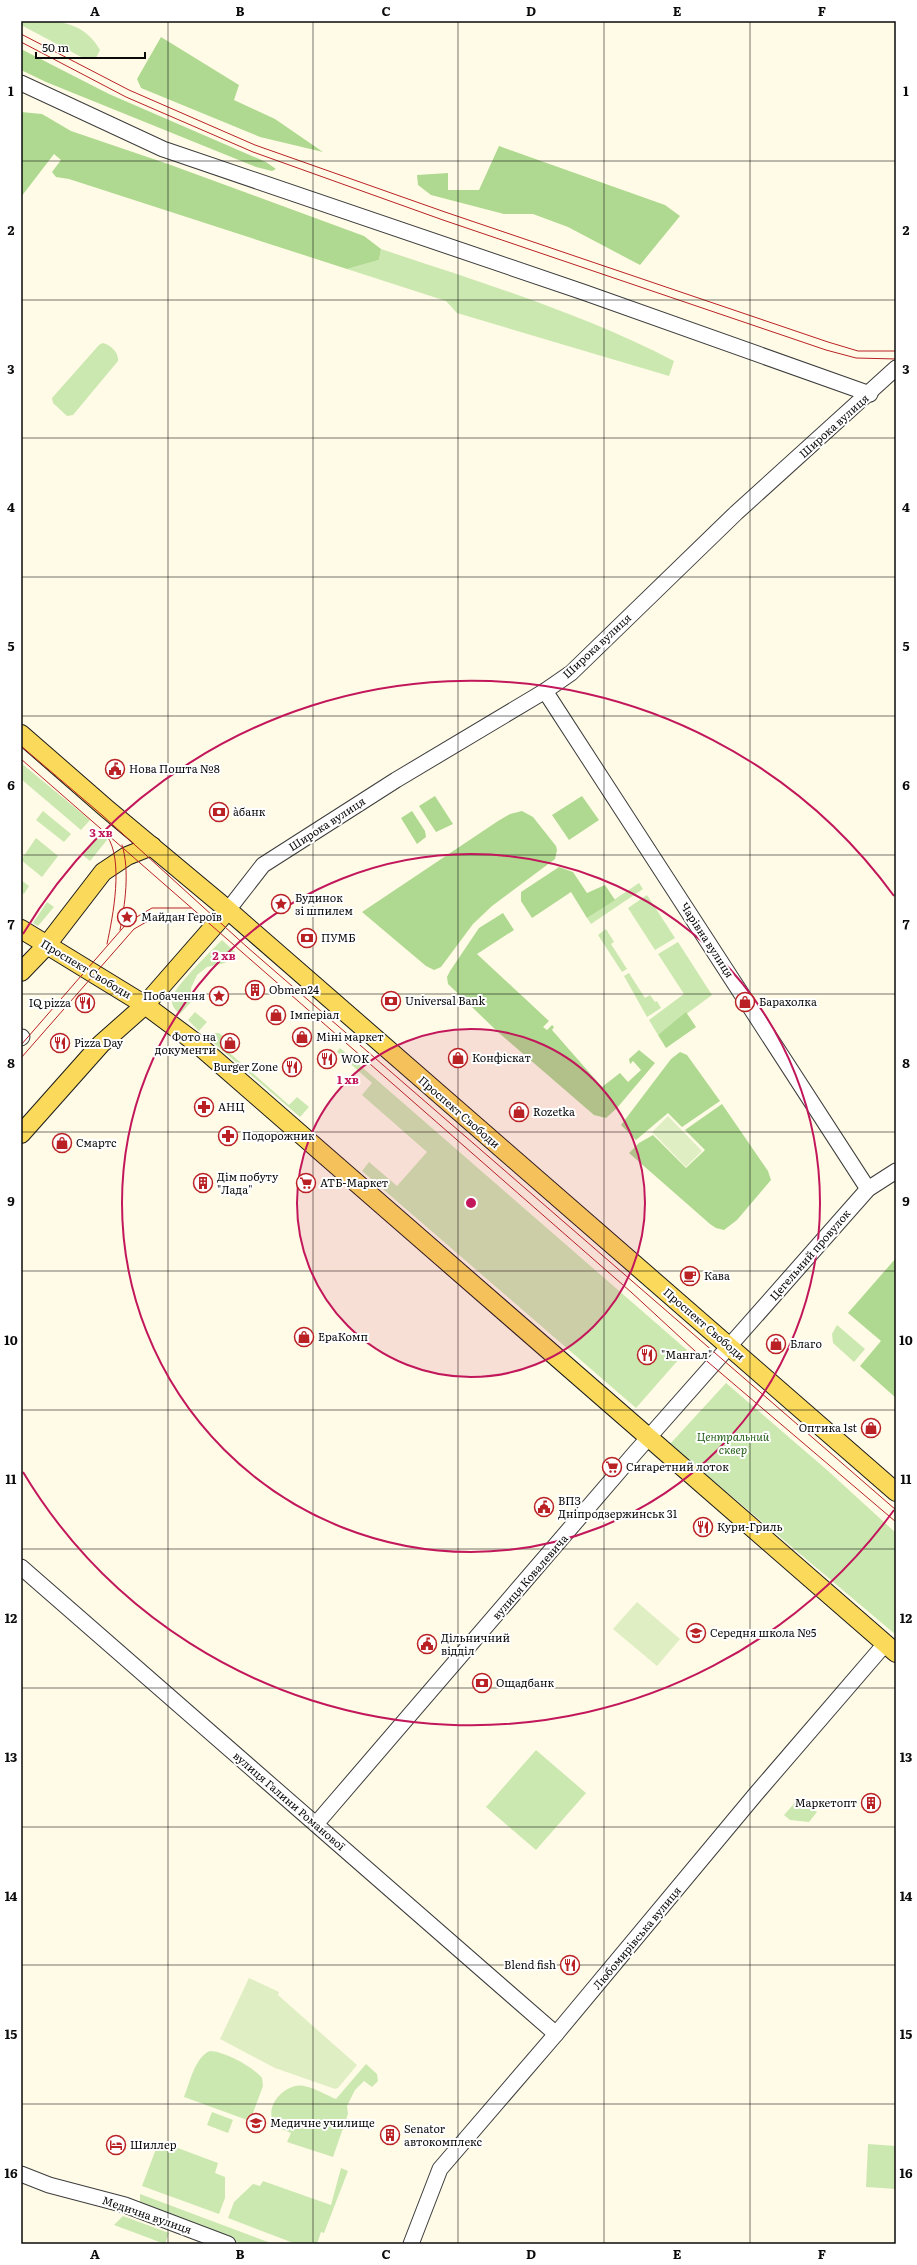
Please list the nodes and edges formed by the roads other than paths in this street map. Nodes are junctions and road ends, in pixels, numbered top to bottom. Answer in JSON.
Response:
{"nodes":[{"id":1,"x":21,"y":83,"type":"edge"},
{"id":2,"x":896,"y":368,"type":"edge"},
{"id":3,"x":870,"y":394,"type":"junction"},
{"id":4,"x":545,"y":692,"type":"junction"},
{"id":5,"x":21,"y":734,"type":"edge"},
{"id":6,"x":152,"y":846,"type":"junction"},
{"id":7,"x":228,"y":910,"type":"junction"},
{"id":8,"x":21,"y":929,"type":"edge"},
{"id":9,"x":46,"y":946,"type":"junction"},
{"id":10,"x":21,"y":972,"type":"edge"},
{"id":11,"x":145,"y":1005,"type":"junction"},
{"id":12,"x":21,"y":1134,"type":"edge"},
{"id":13,"x":896,"y":1171,"type":"edge"},
{"id":14,"x":868,"y":1189,"type":"junction"},
{"id":15,"x":731,"y":1347,"type":"junction"},
{"id":16,"x":649,"y":1438,"type":"junction"},
{"id":17,"x":896,"y":1492,"type":"edge"},
{"id":18,"x":21,"y":1567,"type":"edge"},
{"id":19,"x":890,"y":1648,"type":"edge"},
{"id":20,"x":316,"y":1824,"type":"junction"},
{"id":21,"x":556,"y":2034,"type":"junction"},
{"id":22,"x":21,"y":2174,"type":"edge"},
{"id":23,"x":228,"y":2244,"type":"edge"},
{"id":24,"x":411,"y":2244,"type":"edge"}],
"edges":[{"from":1,"to":3,"type":"street"},
{"from":2,"to":3,"type":"street","name":"Широка вулиця"},
{"from":3,"to":4,"type":"street","name":"Широка вулиця"},
{"from":4,"to":7,"type":"street","name":"Широка вулиця"},
{"from":4,"to":14,"type":"street","name":"Чарівна вулиця"},
{"from":5,"to":6,"type":"main road","name":"Проспект Свободи"},
{"from":6,"to":7,"type":"main road","name":"Проспект Свободи"},
{"from":6,"to":9,"type":"main road"},
{"from":7,"to":11,"type":"main road"},
{"from":7,"to":15,"type":"main road","name":"Проспект Свободи"},
{"from":8,"to":9,"type":"main road","name":"Проспект Свободи"},
{"from":9,"to":10,"type":"main road"},
{"from":9,"to":11,"type":"main road","name":"Проспект Свободи"},
{"from":11,"to":12,"type":"main road"},
{"from":11,"to":16,"type":"main road","name":"Проспект Свободи"},
{"from":13,"to":14,"type":"street","name":"Цегельний провулок"},
{"from":14,"to":15,"type":"street","name":"Цегельний провулок"},
{"from":15,"to":16,"type":"street","name":"Цегельний провулок"},
{"from":15,"to":17,"type":"main road","name":"Проспект Свободи"},
{"from":16,"to":19,"type":"main road","name":"Проспект Свободи"},
{"from":16,"to":20,"type":"street","name":"вулиця Ковалевича"},
{"from":18,"to":20,"type":"street","name":"вулиця Галини Романової"},
{"from":19,"to":21,"type":"street","name":"Любомирівська вулиця"},
{"from":20,"to":21,"type":"street","name":"вулиця Галини Романової"},
{"from":21,"to":24,"type":"street","name":"Любомирівська вулиця"},
{"from":22,"to":23,"type":"street","name":"Медична вулиця"}]}
